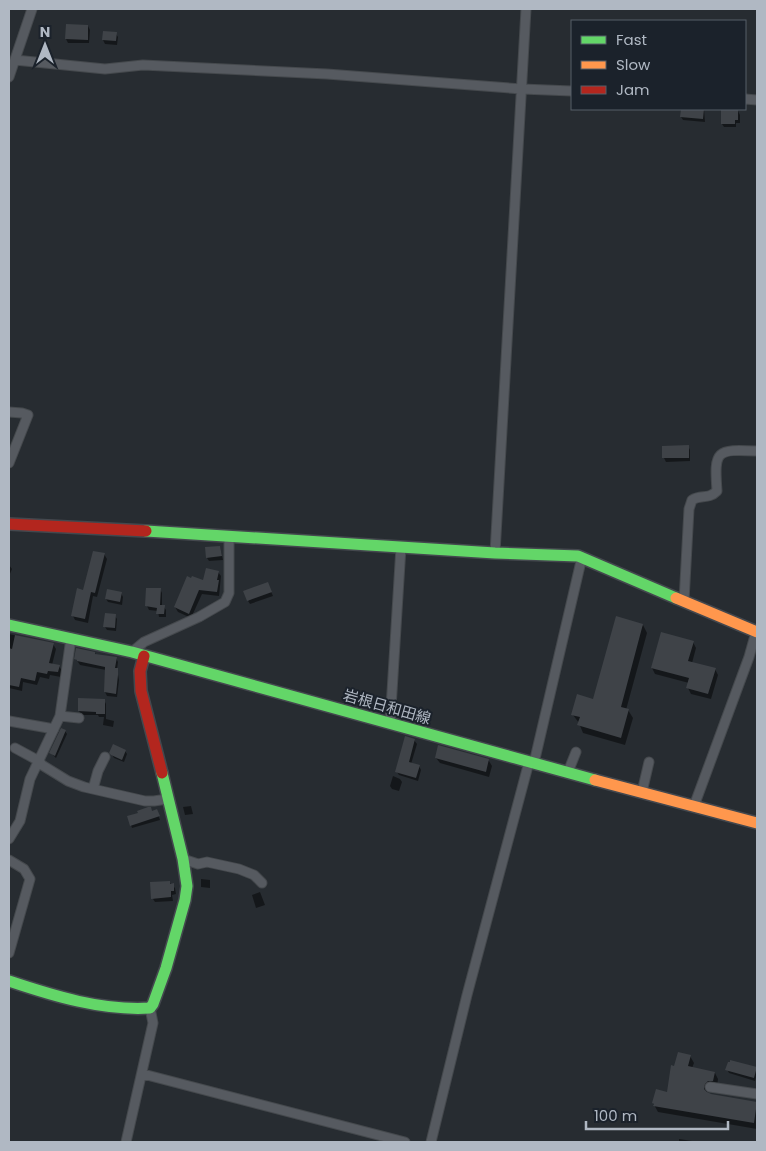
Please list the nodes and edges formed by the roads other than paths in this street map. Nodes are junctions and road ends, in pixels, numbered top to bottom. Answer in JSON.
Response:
{"nodes":[{"id":1,"x":32,"y":9,"type":"edge"},
{"id":2,"x":526,"y":9,"type":"edge"},
{"id":3,"x":15,"y":60,"type":"junction"},
{"id":4,"x":9,"y":77,"type":"edge"},
{"id":5,"x":522,"y":89,"type":"junction"},
{"id":6,"x":571,"y":91,"type":"edge"},
{"id":7,"x":9,"y":412,"type":"edge"},
{"id":8,"x":757,"y":451,"type":"edge"},
{"id":9,"x":9,"y":463,"type":"edge"},
{"id":10,"x":9,"y":524,"type":"edge"},
{"id":11,"x":229,"y":536,"type":"junction"},
{"id":12,"x":401,"y":547,"type":"junction"},
{"id":13,"x":495,"y":553,"type":"junction"},
{"id":14,"x":582,"y":557,"type":"junction"},
{"id":15,"x":684,"y":601,"type":"junction"},
{"id":16,"x":9,"y":625,"type":"edge"},
{"id":17,"x":757,"y":632,"type":"edge"},
{"id":18,"x":71,"y":638,"type":"junction"},
{"id":19,"x":138,"y":654,"type":"junction"},
{"id":20,"x":60,"y":716,"type":"junction"},
{"id":21,"x":79,"y":718,"type":"dead end"},
{"id":22,"x":9,"y":721,"type":"edge"},
{"id":23,"x":390,"y":724,"type":"junction"},
{"id":24,"x":54,"y":729,"type":"junction"},
{"id":25,"x":15,"y":748,"type":"dead end"},
{"id":26,"x":576,"y":752,"type":"dead end"},
{"id":27,"x":105,"y":757,"type":"dead end"},
{"id":28,"x":39,"y":761,"type":"junction"},
{"id":29,"x":531,"y":762,"type":"junction"},
{"id":30,"x":649,"y":762,"type":"dead end"},
{"id":31,"x":568,"y":772,"type":"junction"},
{"id":32,"x":93,"y":788,"type":"junction"},
{"id":33,"x":642,"y":792,"type":"junction"},
{"id":34,"x":167,"y":799,"type":"junction"},
{"id":35,"x":694,"y":806,"type":"junction"},
{"id":36,"x":757,"y":823,"type":"edge"},
{"id":37,"x":9,"y":839,"type":"edge"},
{"id":38,"x":183,"y":859,"type":"junction"},
{"id":39,"x":9,"y":860,"type":"edge"},
{"id":40,"x":262,"y":883,"type":"dead end"},
{"id":41,"x":9,"y":953,"type":"edge"},
{"id":42,"x":9,"y":981,"type":"edge"},
{"id":43,"x":150,"y":1008,"type":"junction"},
{"id":44,"x":143,"y":1074,"type":"junction"},
{"id":45,"x":710,"y":1087,"type":"dead end"},
{"id":46,"x":757,"y":1094,"type":"edge"},
{"id":47,"x":126,"y":1142,"type":"edge"},
{"id":48,"x":405,"y":1142,"type":"edge"},
{"id":49,"x":431,"y":1142,"type":"edge"}],
"edges":[{"from":1,"to":3,"type":"street"},
{"from":2,"to":5,"type":"street"},
{"from":3,"to":4,"type":"street"},
{"from":3,"to":5,"type":"street"},
{"from":5,"to":6,"type":"street"},
{"from":5,"to":13,"type":"street"},
{"from":7,"to":9,"type":"street"},
{"from":8,"to":15,"type":"street"},
{"from":10,"to":11,"type":"street"},
{"from":11,"to":12,"type":"street"},
{"from":11,"to":19,"type":"street"},
{"from":12,"to":13,"type":"street"},
{"from":12,"to":23,"type":"street"},
{"from":13,"to":14,"type":"street"},
{"from":14,"to":15,"type":"street"},
{"from":14,"to":29,"type":"street"},
{"from":15,"to":17,"type":"street"},
{"from":16,"to":18,"type":"street","name":"岩根日和田線"},
{"from":17,"to":35,"type":"street"},
{"from":18,"to":19,"type":"street","name":"岩根日和田線"},
{"from":18,"to":20,"type":"street"},
{"from":19,"to":23,"type":"street","name":"岩根日和田線"},
{"from":19,"to":34,"type":"street"},
{"from":20,"to":21,"type":"street"},
{"from":20,"to":24,"type":"street"},
{"from":22,"to":24,"type":"street"},
{"from":23,"to":29,"type":"street","name":"岩根日和田線"},
{"from":24,"to":28,"type":"street"},
{"from":25,"to":28,"type":"street"},
{"from":26,"to":31,"type":"street"},
{"from":27,"to":32,"type":"street"},
{"from":28,"to":32,"type":"street"},
{"from":28,"to":37,"type":"street"},
{"from":29,"to":31,"type":"street","name":"岩根日和田線"},
{"from":29,"to":49,"type":"street"},
{"from":30,"to":33,"type":"street"},
{"from":31,"to":33,"type":"street","name":"岩根日和田線"},
{"from":32,"to":34,"type":"street"},
{"from":33,"to":35,"type":"street","name":"岩根日和田線"},
{"from":34,"to":38,"type":"street"},
{"from":35,"to":36,"type":"street","name":"岩根日和田線"},
{"from":38,"to":40,"type":"street"},
{"from":38,"to":43,"type":"street"},
{"from":39,"to":41,"type":"street"},
{"from":42,"to":43,"type":"street"},
{"from":43,"to":44,"type":"street"},
{"from":44,"to":47,"type":"street"},
{"from":44,"to":48,"type":"street"},
{"from":45,"to":46,"type":"street"}]}
